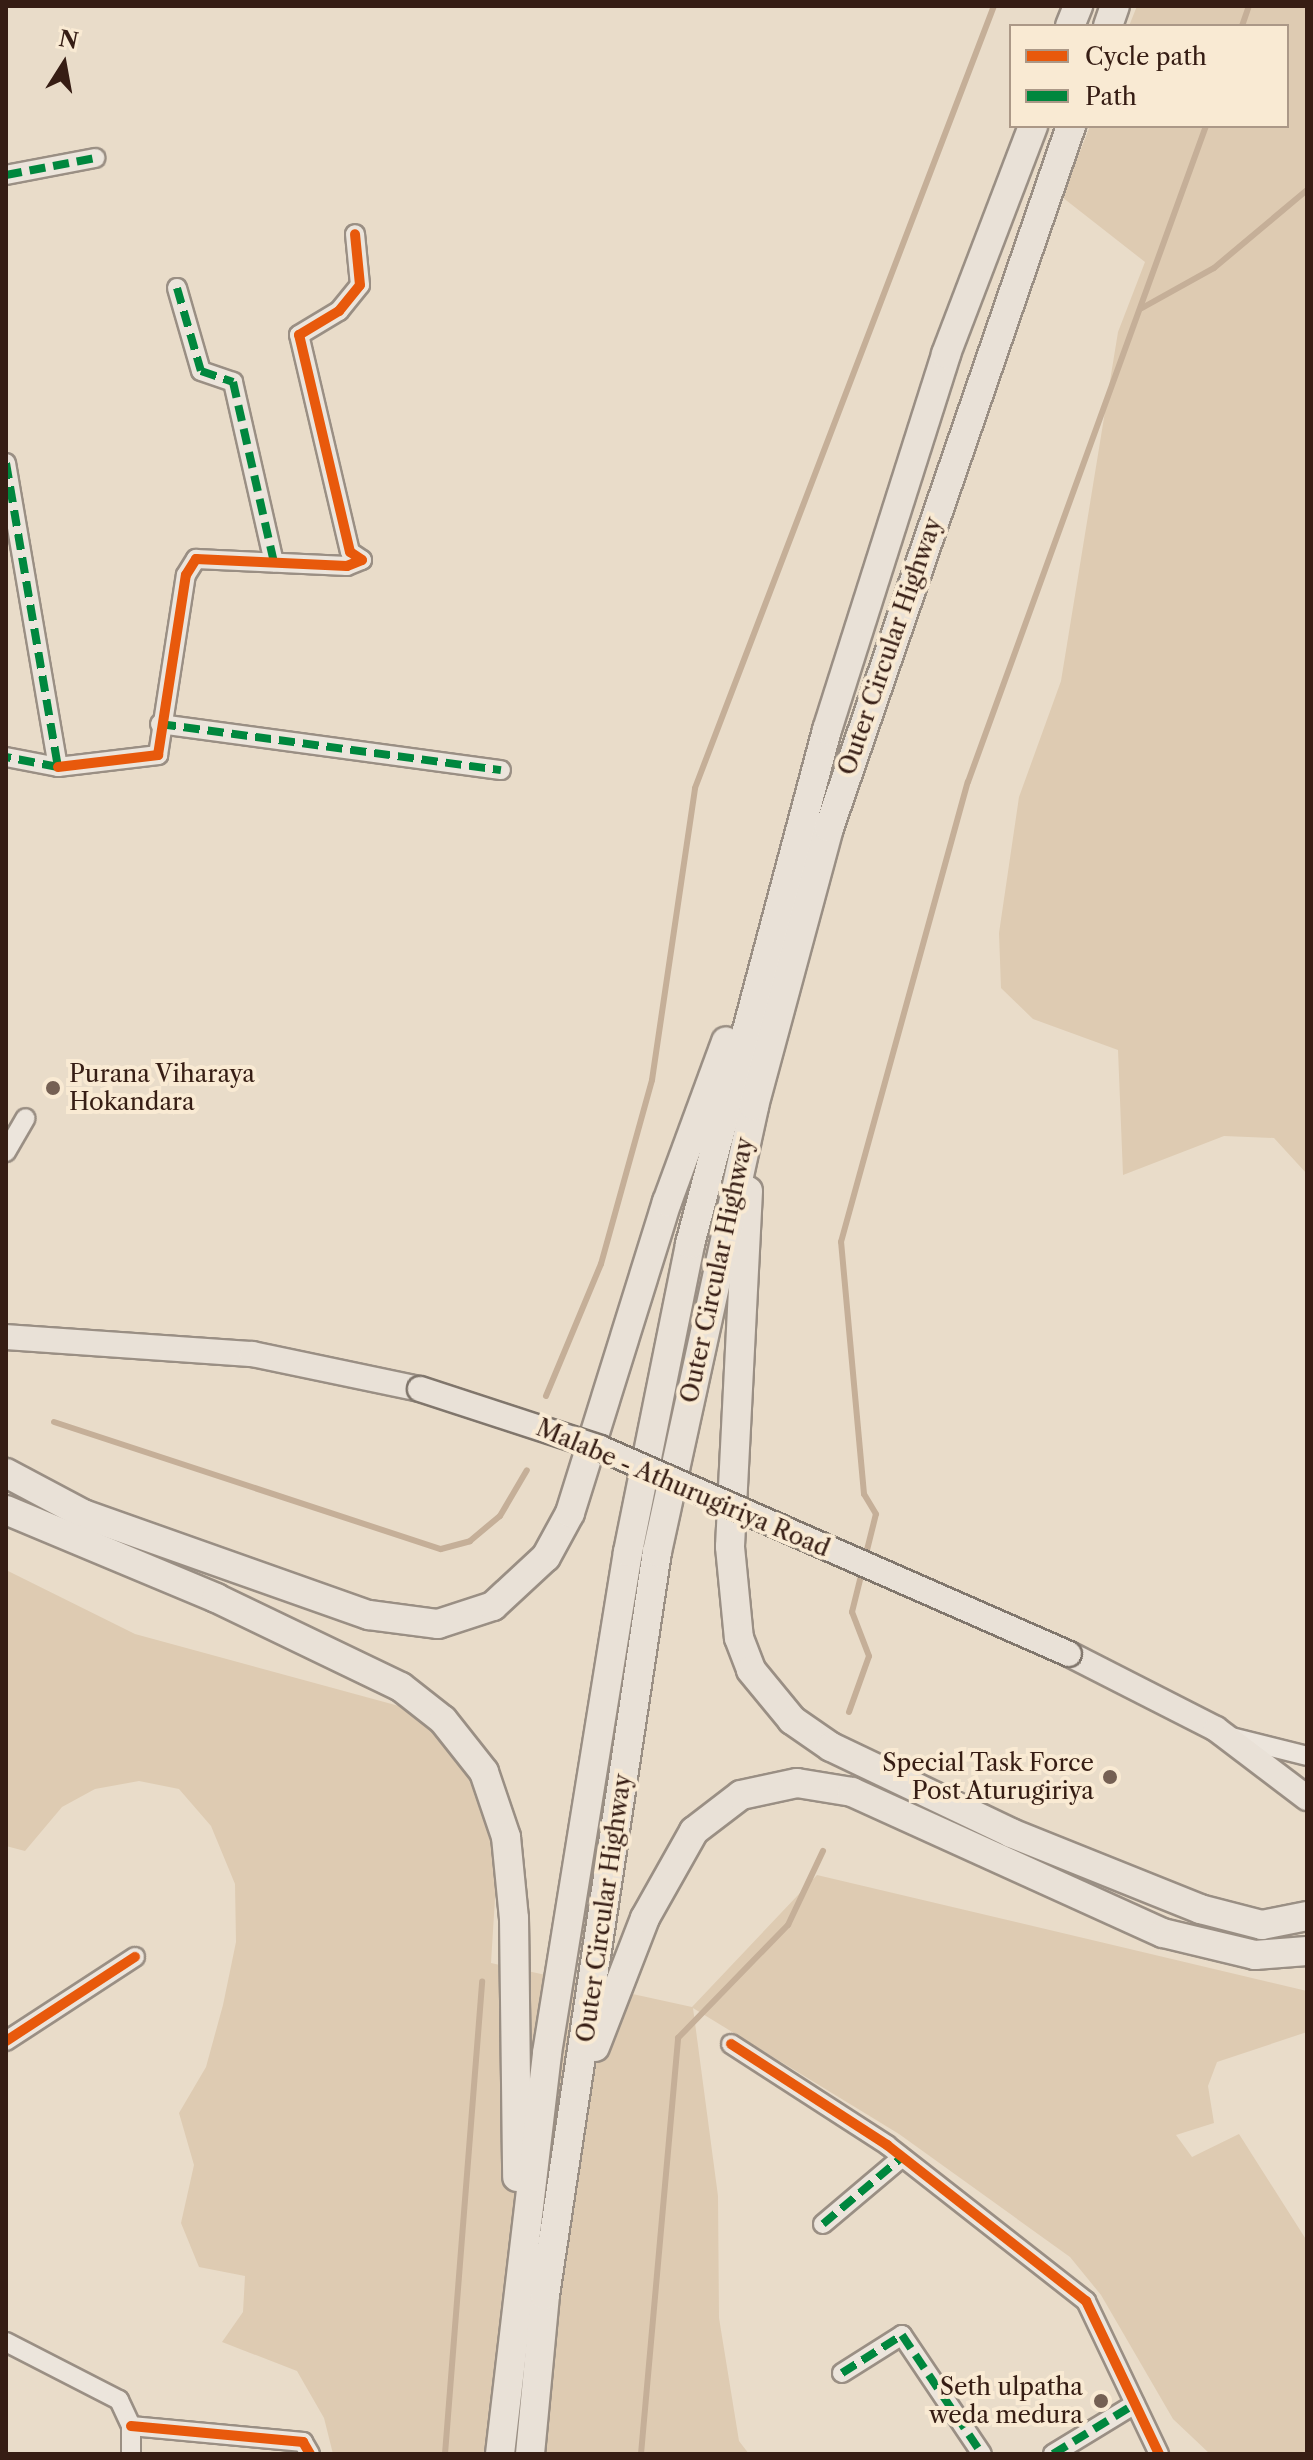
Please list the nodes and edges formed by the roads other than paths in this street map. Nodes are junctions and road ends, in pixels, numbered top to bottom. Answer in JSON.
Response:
{"nodes":[{"id":1,"x":1032,"y":128,"type":"edge"},
{"id":2,"x":1070,"y":128,"type":"edge"},
{"id":3,"x":95,"y":158,"type":"dead end"},
{"id":4,"x":6,"y":175,"type":"edge"},
{"id":5,"x":355,"y":234,"type":"dead end"},
{"id":6,"x":177,"y":288,"type":"dead end"},
{"id":7,"x":6,"y":463,"type":"edge"},
{"id":8,"x":274,"y":562,"type":"junction"},
{"id":9,"x":160,"y":724,"type":"junction"},
{"id":10,"x":6,"y":757,"type":"edge"},
{"id":11,"x":58,"y":767,"type":"junction"},
{"id":12,"x":501,"y":770,"type":"dead end"},
{"id":13,"x":781,"y":894,"type":"junction"},
{"id":14,"x":754,"y":1106,"type":"junction"},
{"id":15,"x":26,"y":1118,"type":"dead end"},
{"id":16,"x":6,"y":1152,"type":"edge"},
{"id":17,"x":6,"y":1337,"type":"edge"},
{"id":18,"x":6,"y":1473,"type":"edge"},
{"id":19,"x":6,"y":1510,"type":"edge"},
{"id":20,"x":1228,"y":1737,"type":"junction"},
{"id":21,"x":1307,"y":1756,"type":"edge"},
{"id":22,"x":1307,"y":1798,"type":"edge"},
{"id":23,"x":1307,"y":1916,"type":"edge"},
{"id":24,"x":1307,"y":1951,"type":"edge"},
{"id":25,"x":135,"y":1957,"type":"dead end"},
{"id":26,"x":6,"y":2041,"type":"edge"},
{"id":27,"x":731,"y":2044,"type":"dead end"},
{"id":28,"x":577,"y":2092,"type":"junction"},
{"id":29,"x":900,"y":2159,"type":"junction"},
{"id":30,"x":823,"y":2224,"type":"dead end"},
{"id":31,"x":518,"y":2289,"type":"junction"},
{"id":32,"x":6,"y":2342,"type":"edge"},
{"id":33,"x":842,"y":2373,"type":"dead end"},
{"id":34,"x":1135,"y":2404,"type":"junction"},
{"id":35,"x":131,"y":2426,"type":"junction"},
{"id":36,"x":974,"y":2452,"type":"edge"},
{"id":37,"x":131,"y":2454,"type":"edge"},
{"id":38,"x":310,"y":2454,"type":"edge"},
{"id":39,"x":500,"y":2454,"type":"edge"},
{"id":40,"x":530,"y":2454,"type":"edge"},
{"id":41,"x":1053,"y":2454,"type":"edge"},
{"id":42,"x":1159,"y":2454,"type":"edge"}],
"edges":[{"from":1,"to":13,"type":"highway","name":"Outer Circular Highway"},
{"from":2,"to":14,"type":"highway","name":"Outer Circular Highway"},
{"from":3,"to":4,"type":"street"},
{"from":5,"to":8,"type":"street"},
{"from":6,"to":8,"type":"street"},
{"from":7,"to":11,"type":"street"},
{"from":8,"to":9,"type":"street"},
{"from":9,"to":11,"type":"street"},
{"from":9,"to":12,"type":"street"},
{"from":10,"to":11,"type":"street"},
{"from":13,"to":18,"type":"highway"},
{"from":13,"to":31,"type":"highway","name":"Outer Circular Highway"},
{"from":14,"to":23,"type":"highway"},
{"from":14,"to":28,"type":"highway","name":"Outer Circular Highway"},
{"from":15,"to":16,"type":"street"},
{"from":17,"to":20,"type":"main road","name":"Malabe - Athurugiriya Road","bridge":true},
{"from":19,"to":31,"type":"highway"},
{"from":20,"to":21,"type":"street"},
{"from":20,"to":22,"type":"main road","name":"Malabe - Athurugiriya Road"},
{"from":24,"to":28,"type":"highway"},
{"from":25,"to":26,"type":"street"},
{"from":27,"to":29,"type":"street"},
{"from":28,"to":40,"type":"highway","name":"Outer Circular Highway"},
{"from":29,"to":30,"type":"street"},
{"from":29,"to":34,"type":"street"},
{"from":31,"to":39,"type":"highway","name":"Outer Circular Highway"},
{"from":32,"to":35,"type":"street"},
{"from":33,"to":36,"type":"street"},
{"from":34,"to":41,"type":"street"},
{"from":34,"to":42,"type":"street"},
{"from":35,"to":37,"type":"street"},
{"from":35,"to":38,"type":"street"}]}
